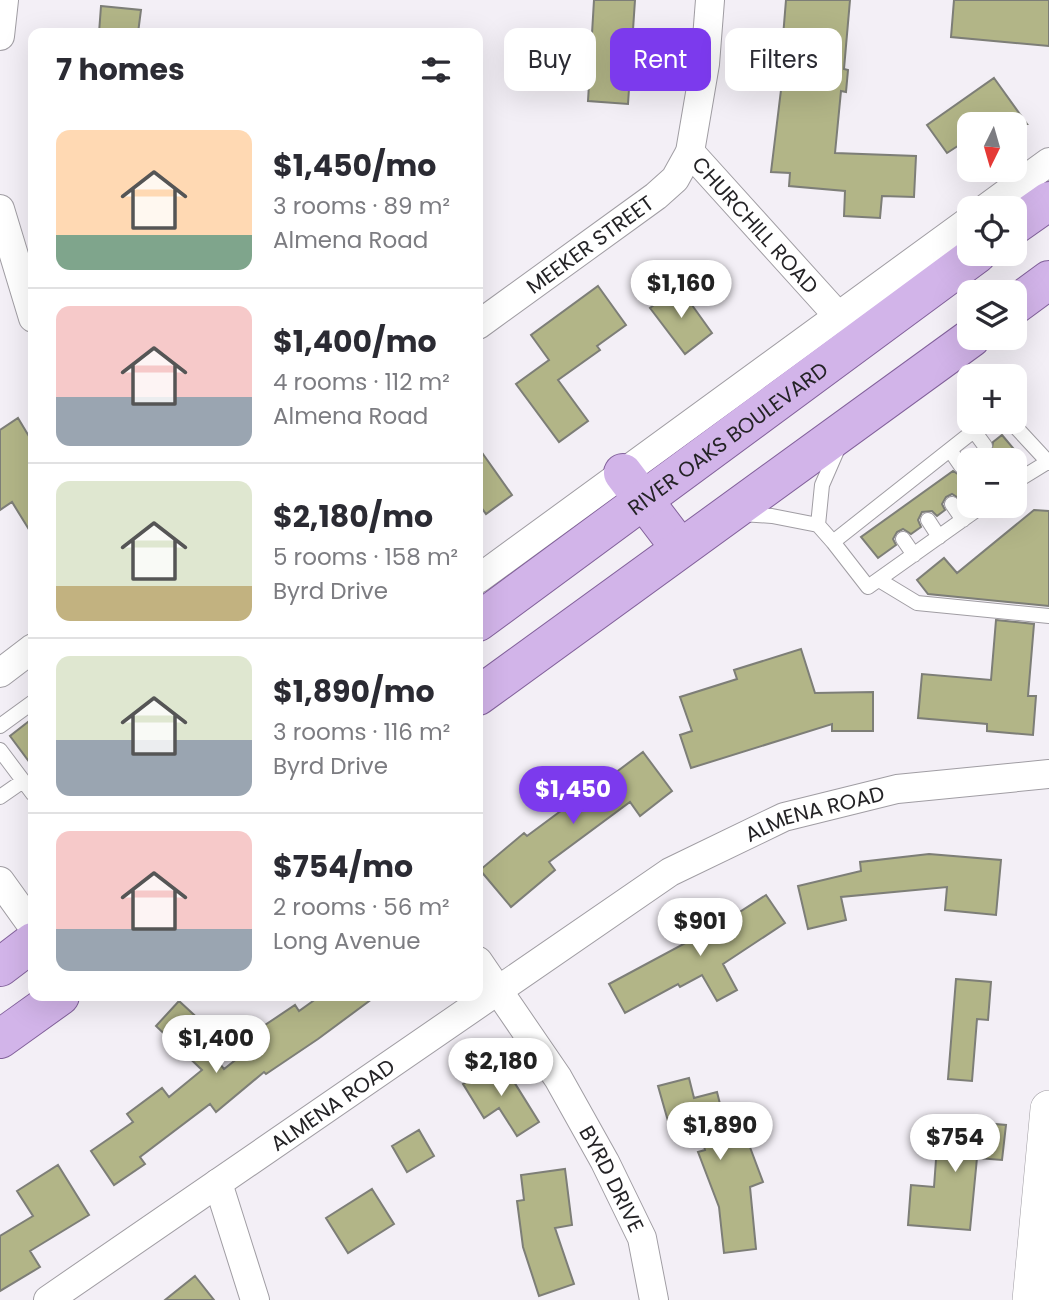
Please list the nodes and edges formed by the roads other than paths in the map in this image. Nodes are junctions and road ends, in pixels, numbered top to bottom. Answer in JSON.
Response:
{"nodes":[{"id":1,"x":4,"y":0,"type":"edge"},
{"id":2,"x":710,"y":0,"type":"edge"},
{"id":3,"x":0,"y":36,"type":"edge"},
{"id":4,"x":690,"y":152,"type":"junction"},
{"id":5,"x":1049,"y":162,"type":"edge"},
{"id":6,"x":1002,"y":196,"type":"edge"},
{"id":7,"x":1049,"y":201,"type":"edge"},
{"id":8,"x":0,"y":209,"type":"edge"},
{"id":9,"x":1027,"y":217,"type":"edge"},
{"id":10,"x":957,"y":230,"type":"edge"},
{"id":11,"x":959,"y":266,"type":"edge"},
{"id":12,"x":1049,"y":280,"type":"edge"},
{"id":13,"x":1027,"y":296,"type":"edge"},
{"id":14,"x":28,"y":301,"type":"edge"},
{"id":15,"x":1049,"y":307,"type":"edge"},
{"id":16,"x":1027,"y":312,"type":"edge"},
{"id":17,"x":840,"y":318,"type":"junction"},
{"id":18,"x":483,"y":321,"type":"edge"},
{"id":19,"x":957,"y":348,"type":"edge"},
{"id":20,"x":846,"y":428,"type":"junction"},
{"id":21,"x":970,"y":434,"type":"edge"},
{"id":22,"x":976,"y":434,"type":"edge"},
{"id":23,"x":1022,"y":434,"type":"edge"},
{"id":24,"x":985,"y":446,"type":"dead end"},
{"id":25,"x":950,"y":450,"type":"junction"},
{"id":26,"x":957,"y":460,"type":"edge"},
{"id":27,"x":1048,"y":463,"type":"edge"},
{"id":28,"x":927,"y":468,"type":"junction"},
{"id":29,"x":1027,"y":475,"type":"edge"},
{"id":30,"x":936,"y":481,"type":"dead end"},
{"id":31,"x":633,"y":487,"type":"junction"},
{"id":32,"x":952,"y":504,"type":"dead end"},
{"id":33,"x":728,"y":513,"type":"junction"},
{"id":34,"x":966,"y":518,"type":"edge"},
{"id":35,"x":928,"y":520,"type":"dead end"},
{"id":36,"x":963,"y":520,"type":"junction"},
{"id":37,"x":818,"y":525,"type":"junction"},
{"id":38,"x":939,"y":537,"type":"junction"},
{"id":39,"x":903,"y":539,"type":"dead end"},
{"id":40,"x":833,"y":542,"type":"junction"},
{"id":41,"x":680,"y":548,"type":"junction"},
{"id":42,"x":914,"y":555,"type":"junction"},
{"id":43,"x":483,"y":569,"type":"edge"},
{"id":44,"x":879,"y":580,"type":"junction"},
{"id":45,"x":1049,"y":616,"type":"edge"},
{"id":46,"x":483,"y":618,"type":"edge"},
{"id":47,"x":28,"y":653,"type":"edge"},
{"id":48,"x":0,"y":673,"type":"edge"},
{"id":49,"x":483,"y":691,"type":"edge"},
{"id":50,"x":28,"y":706,"type":"edge"},
{"id":51,"x":0,"y":726,"type":"edge"},
{"id":52,"x":0,"y":750,"type":"edge"},
{"id":53,"x":1049,"y":774,"type":"edge"},
{"id":54,"x":23,"y":781,"type":"junction"},
{"id":55,"x":28,"y":788,"type":"edge"},
{"id":56,"x":0,"y":797,"type":"edge"},
{"id":57,"x":0,"y":881,"type":"edge"},
{"id":58,"x":22,"y":913,"type":"edge"},
{"id":59,"x":28,"y":946,"type":"edge"},
{"id":60,"x":0,"y":967,"type":"edge"},
{"id":61,"x":483,"y":968,"type":"edge"},
{"id":62,"x":498,"y":991,"type":"junction"},
{"id":63,"x":53,"y":1001,"type":"edge"},
{"id":64,"x":0,"y":1039,"type":"edge"},
{"id":65,"x":1049,"y":1116,"type":"edge"},
{"id":66,"x":218,"y":1183,"type":"junction"},
{"id":67,"x":48,"y":1300,"type":"edge"},
{"id":68,"x":255,"y":1300,"type":"edge"},
{"id":69,"x":654,"y":1300,"type":"edge"},
{"id":70,"x":1031,"y":1300,"type":"edge"}],
"edges":[{"from":1,"to":3,"type":"street"},
{"from":2,"to":4,"type":"street","name":"CHURCHILL ROAD"},
{"from":4,"to":17,"type":"street","name":"CHURCHILL ROAD"},
{"from":4,"to":18,"type":"street","name":"MEEKER STREET"},
{"from":5,"to":6,"type":"street"},
{"from":7,"to":9,"type":"main road"},
{"from":8,"to":14,"type":"street"},
{"from":10,"to":17,"type":"street","name":"RIVER OAKS BOULEVARD"},
{"from":11,"to":31,"type":"main road","name":"RIVER OAKS BOULEVARD"},
{"from":12,"to":13,"type":"main road"},
{"from":15,"to":16,"type":"main road"},
{"from":17,"to":31,"type":"street","name":"RIVER OAKS BOULEVARD"},
{"from":19,"to":20,"type":"main road"},
{"from":20,"to":33,"type":"main road"},
{"from":20,"to":37,"type":"lane"},
{"from":21,"to":25,"type":"lane"},
{"from":22,"to":24,"type":"lane"},
{"from":23,"to":27,"type":"lane"},
{"from":25,"to":26,"type":"lane"},
{"from":25,"to":28,"type":"lane"},
{"from":27,"to":29,"type":"lane"},
{"from":28,"to":30,"type":"lane"},
{"from":28,"to":40,"type":"lane"},
{"from":31,"to":41,"type":"main road"},
{"from":31,"to":43,"type":"street","name":"RIVER OAKS BOULEVARD"},
{"from":31,"to":46,"type":"main road","name":"RIVER OAKS BOULEVARD"},
{"from":32,"to":36,"type":"lane"},
{"from":33,"to":37,"type":"lane"},
{"from":33,"to":41,"type":"main road"},
{"from":34,"to":36,"type":"lane"},
{"from":35,"to":38,"type":"lane"},
{"from":36,"to":38,"type":"lane"},
{"from":37,"to":40,"type":"lane"},
{"from":38,"to":42,"type":"lane"},
{"from":39,"to":42,"type":"lane"},
{"from":40,"to":44,"type":"lane"},
{"from":41,"to":49,"type":"main road"},
{"from":42,"to":44,"type":"lane"},
{"from":44,"to":45,"type":"lane"},
{"from":47,"to":48,"type":"street"},
{"from":50,"to":51,"type":"lane"},
{"from":52,"to":54,"type":"lane"},
{"from":53,"to":62,"type":"street","name":"ALMENA ROAD"},
{"from":54,"to":55,"type":"lane"},
{"from":54,"to":56,"type":"lane"},
{"from":57,"to":58,"type":"street"},
{"from":59,"to":60,"type":"main road"},
{"from":61,"to":62,"type":"street","name":"BYRD DRIVE"},
{"from":62,"to":66,"type":"street","name":"ALMENA ROAD"},
{"from":62,"to":69,"type":"street","name":"BYRD DRIVE"},
{"from":63,"to":64,"type":"main road"},
{"from":65,"to":70,"type":"street"},
{"from":66,"to":67,"type":"street","name":"ALMENA ROAD"},
{"from":66,"to":68,"type":"street"}]}
